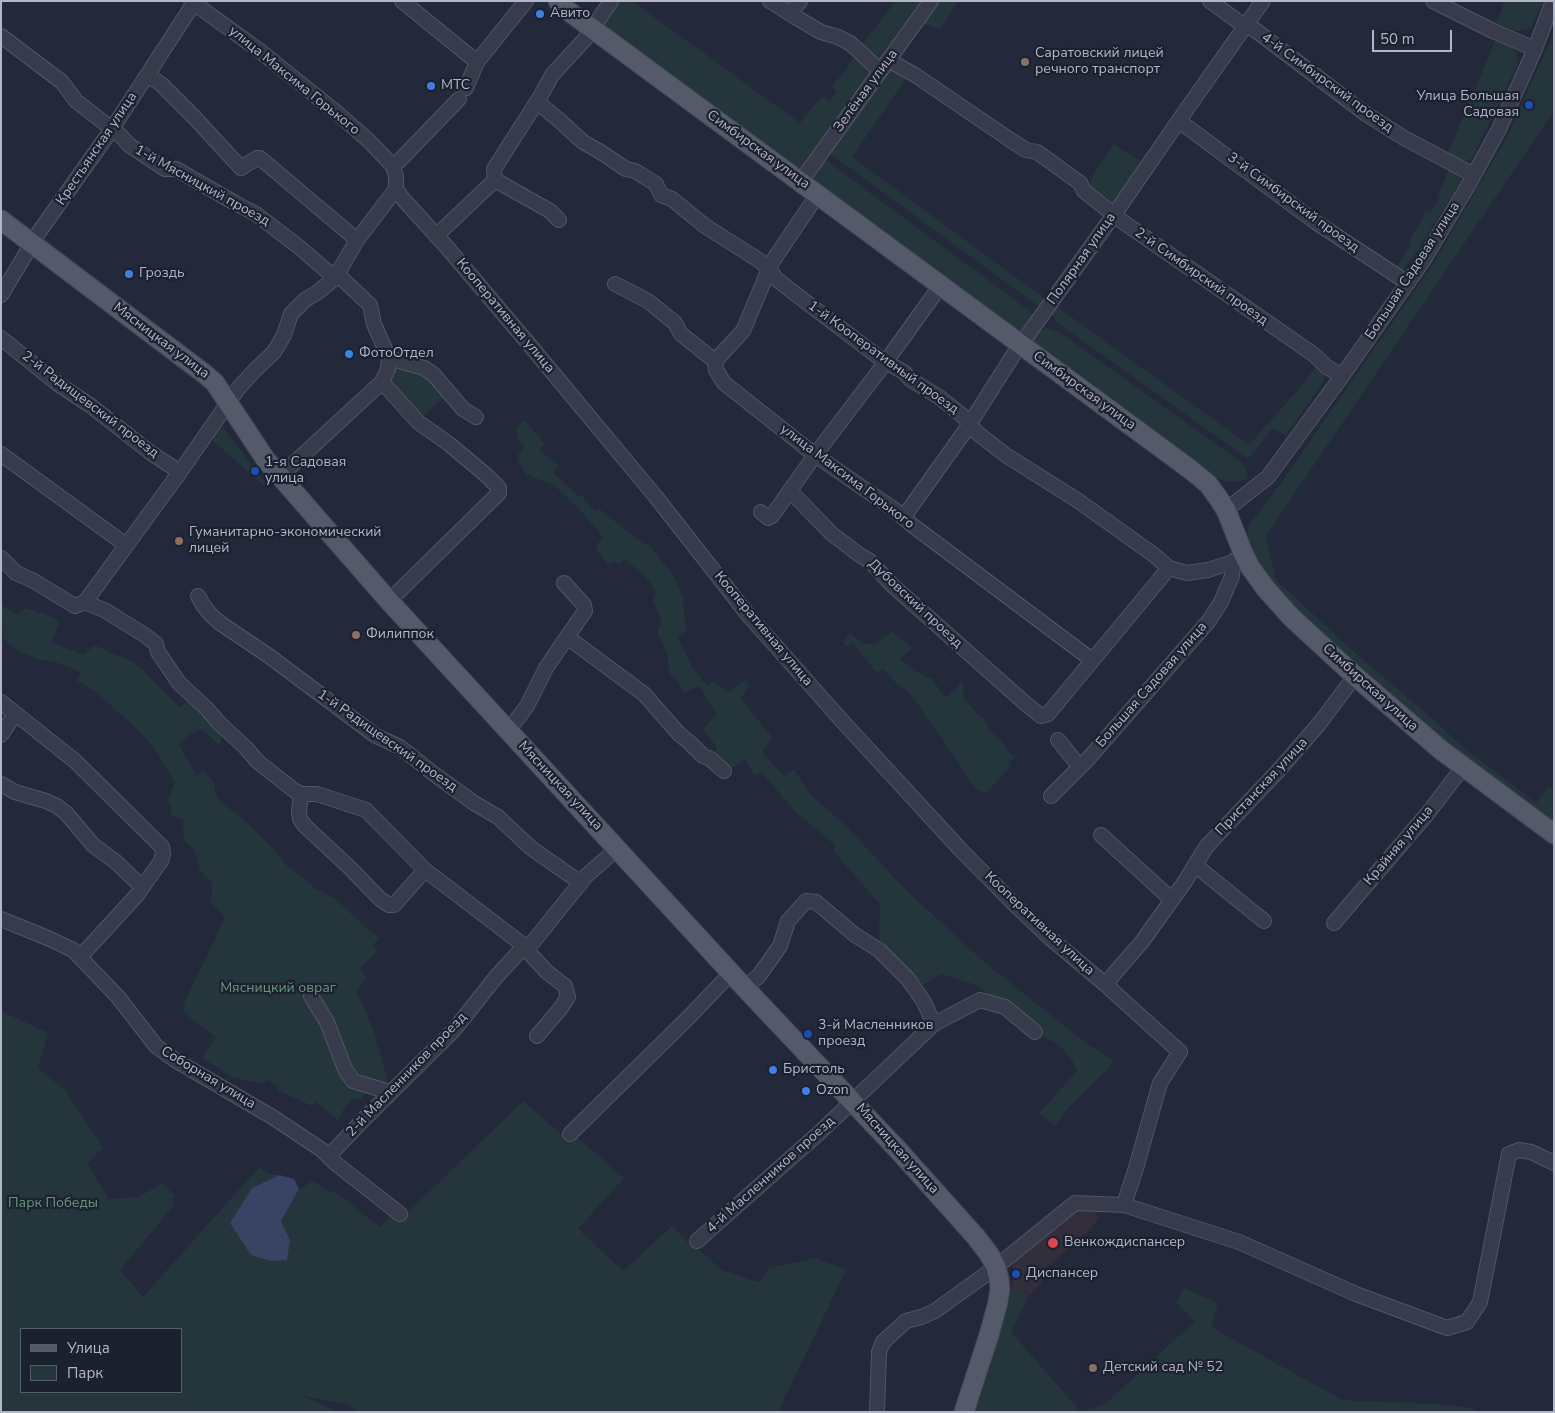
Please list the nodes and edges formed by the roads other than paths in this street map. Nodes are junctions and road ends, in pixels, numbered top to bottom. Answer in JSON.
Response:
{"nodes":[{"id":1,"x":402,"y":1,"type":"edge"},
{"id":2,"x":526,"y":1,"type":"edge"},
{"id":3,"x":558,"y":1,"type":"edge"},
{"id":4,"x":611,"y":1,"type":"edge"},
{"id":5,"x":770,"y":1,"type":"edge"},
{"id":6,"x":800,"y":1,"type":"edge"},
{"id":7,"x":931,"y":1,"type":"edge"},
{"id":8,"x":1210,"y":1,"type":"edge"},
{"id":9,"x":1263,"y":1,"type":"edge"},
{"id":10,"x":1433,"y":1,"type":"edge"},
{"id":11,"x":1553,"y":1,"type":"edge"},
{"id":12,"x":197,"y":3,"type":"edge"},
{"id":13,"x":790,"y":14,"type":"junction"},
{"id":14,"x":1246,"y":25,"type":"junction"},
{"id":15,"x":592,"y":28,"type":"junction"},
{"id":16,"x":1548,"y":28,"type":"edge"},
{"id":17,"x":1,"y":36,"type":"edge"},
{"id":18,"x":1535,"y":49,"type":"junction"},
{"id":19,"x":477,"y":62,"type":"junction"},
{"id":20,"x":885,"y":64,"type":"junction"},
{"id":21,"x":147,"y":76,"type":"junction"},
{"id":22,"x":537,"y":102,"type":"junction"},
{"id":23,"x":1179,"y":121,"type":"junction"},
{"id":24,"x":112,"y":129,"type":"junction"},
{"id":25,"x":393,"y":166,"type":"junction"},
{"id":26,"x":1474,"y":175,"type":"junction"},
{"id":27,"x":495,"y":180,"type":"junction"},
{"id":28,"x":801,"y":181,"type":"junction"},
{"id":29,"x":396,"y":189,"type":"junction"},
{"id":30,"x":818,"y":194,"type":"junction"},
{"id":31,"x":1114,"y":214,"type":"junction"},
{"id":32,"x":1,"y":220,"type":"edge"},
{"id":33,"x":559,"y":220,"type":"dead end"},
{"id":34,"x":436,"y":236,"type":"junction"},
{"id":35,"x":357,"y":240,"type":"junction"},
{"id":36,"x":32,"y":243,"type":"junction"},
{"id":37,"x":770,"y":268,"type":"junction"},
{"id":38,"x":336,"y":276,"type":"junction"},
{"id":39,"x":615,"y":284,"type":"dead end"},
{"id":40,"x":1408,"y":284,"type":"junction"},
{"id":41,"x":942,"y":285,"type":"junction"},
{"id":42,"x":1,"y":295,"type":"edge"},
{"id":43,"x":1,"y":338,"type":"edge"},
{"id":44,"x":1021,"y":345,"type":"junction"},
{"id":45,"x":389,"y":358,"type":"junction"},
{"id":46,"x":715,"y":361,"type":"junction"},
{"id":47,"x":885,"y":362,"type":"junction"},
{"id":48,"x":1342,"y":376,"type":"junction"},
{"id":49,"x":382,"y":382,"type":"junction"},
{"id":50,"x":229,"y":403,"type":"junction"},
{"id":51,"x":476,"y":417,"type":"dead end"},
{"id":52,"x":970,"y":424,"type":"junction"},
{"id":53,"x":1,"y":454,"type":"edge"},
{"id":54,"x":814,"y":454,"type":"junction"},
{"id":55,"x":180,"y":472,"type":"junction"},
{"id":56,"x":280,"y":478,"type":"junction"},
{"id":57,"x":790,"y":491,"type":"junction"},
{"id":58,"x":1226,"y":510,"type":"junction"},
{"id":59,"x":761,"y":512,"type":"dead end"},
{"id":60,"x":903,"y":518,"type":"junction"},
{"id":61,"x":126,"y":545,"type":"junction"},
{"id":62,"x":1,"y":558,"type":"edge"},
{"id":63,"x":1238,"y":558,"type":"junction"},
{"id":64,"x":1169,"y":568,"type":"junction"},
{"id":65,"x":564,"y":583,"type":"dead end"},
{"id":66,"x":198,"y":596,"type":"dead end"},
{"id":67,"x":389,"y":601,"type":"junction"},
{"id":68,"x":85,"y":602,"type":"junction"},
{"id":69,"x":567,"y":637,"type":"junction"},
{"id":70,"x":1092,"y":660,"type":"junction"},
{"id":71,"x":1355,"y":676,"type":"junction"},
{"id":72,"x":1,"y":702,"type":"edge"},
{"id":73,"x":15,"y":714,"type":"junction"},
{"id":74,"x":508,"y":731,"type":"junction"},
{"id":75,"x":1,"y":734,"type":"edge"},
{"id":76,"x":1058,"y":740,"type":"dead end"},
{"id":77,"x":1079,"y":766,"type":"junction"},
{"id":78,"x":1463,"y":767,"type":"junction"},
{"id":79,"x":724,"y":771,"type":"dead end"},
{"id":80,"x":1,"y":784,"type":"edge"},
{"id":81,"x":301,"y":794,"type":"junction"},
{"id":82,"x":1051,"y":796,"type":"dead end"},
{"id":83,"x":1554,"y":834,"type":"edge"},
{"id":84,"x":1100,"y":835,"type":"dead end"},
{"id":85,"x":618,"y":848,"type":"junction"},
{"id":86,"x":1195,"y":865,"type":"junction"},
{"id":87,"x":425,"y":870,"type":"junction"},
{"id":88,"x":581,"y":883,"type":"junction"},
{"id":89,"x":142,"y":887,"type":"junction"},
{"id":90,"x":1171,"y":899,"type":"junction"},
{"id":91,"x":1,"y":919,"type":"edge"},
{"id":92,"x":1264,"y":921,"type":"dead end"},
{"id":93,"x":1334,"y":924,"type":"dead end"},
{"id":94,"x":524,"y":948,"type":"junction"},
{"id":95,"x":80,"y":957,"type":"junction"},
{"id":96,"x":732,"y":972,"type":"junction"},
{"id":97,"x":1106,"y":985,"type":"junction"},
{"id":98,"x":744,"y":987,"type":"junction"},
{"id":99,"x":311,"y":996,"type":"dead end"},
{"id":100,"x":934,"y":1024,"type":"junction"},
{"id":101,"x":1035,"y":1032,"type":"dead end"},
{"id":102,"x":537,"y":1036,"type":"dead end"},
{"id":103,"x":388,"y":1096,"type":"junction"},
{"id":104,"x":853,"y":1102,"type":"junction"},
{"id":105,"x":570,"y":1134,"type":"dead end"},
{"id":106,"x":329,"y":1156,"type":"junction"},
{"id":107,"x":1554,"y":1162,"type":"edge"},
{"id":108,"x":1124,"y":1205,"type":"junction"},
{"id":109,"x":400,"y":1214,"type":"dead end"},
{"id":110,"x":697,"y":1241,"type":"dead end"},
{"id":111,"x":996,"y":1267,"type":"junction"},
{"id":112,"x":877,"y":1412,"type":"edge"},
{"id":113,"x":964,"y":1412,"type":"edge"}],
"edges":[{"from":1,"to":19,"type":"street"},
{"from":2,"to":19,"type":"street"},
{"from":3,"to":15,"type":"main road","name":"Симбирская улица"},
{"from":4,"to":15,"type":"street"},
{"from":5,"to":13,"type":"street","name":"2-й Симбирский проезд"},
{"from":6,"to":13,"type":"street"},
{"from":7,"to":20,"type":"street","name":"Зелёная улица"},
{"from":8,"to":14,"type":"street","name":"4-й Симбирский проезд"},
{"from":9,"to":14,"type":"street","name":"Полярная улица"},
{"from":10,"to":18,"type":"street"},
{"from":11,"to":16,"type":"street","name":"Большая Садовая улица"},
{"from":12,"to":21,"type":"street","name":"Крестьянская улица"},
{"from":12,"to":25,"type":"street","name":"улица Максима Горького"},
{"from":13,"to":20,"type":"street","name":"2-й Симбирский проезд"},
{"from":14,"to":23,"type":"street","name":"Полярная улица"},
{"from":14,"to":26,"type":"street","name":"4-й Симбирский проезд"},
{"from":15,"to":22,"type":"street"},
{"from":15,"to":28,"type":"main road","name":"Симбирская улица"},
{"from":16,"to":18,"type":"street","name":"Большая Садовая улица"},
{"from":17,"to":24,"type":"street","name":"1-й Мясницкий проезд"},
{"from":18,"to":26,"type":"street","name":"Большая Садовая улица"},
{"from":19,"to":25,"type":"street"},
{"from":20,"to":28,"type":"street","name":"Зелёная улица"},
{"from":20,"to":31,"type":"street","name":"2-й Симбирский проезд"},
{"from":21,"to":24,"type":"street","name":"Крестьянская улица"},
{"from":21,"to":35,"type":"street"},
{"from":22,"to":27,"type":"street"},
{"from":22,"to":37,"type":"street","name":"1-й Кооперативный проезд"},
{"from":23,"to":31,"type":"street","name":"Полярная улица"},
{"from":23,"to":40,"type":"street","name":"3-й Симбирский проезд"},
{"from":24,"to":36,"type":"street","name":"Крестьянская улица"},
{"from":24,"to":38,"type":"street","name":"1-й Мясницкий проезд"},
{"from":25,"to":29,"type":"street"},
{"from":26,"to":40,"type":"street","name":"Большая Садовая улица"},
{"from":27,"to":33,"type":"street"},
{"from":27,"to":34,"type":"street"},
{"from":28,"to":30,"type":"main road","name":"Симбирская улица"},
{"from":29,"to":34,"type":"street","name":"Кооперативная улица"},
{"from":29,"to":35,"type":"street"},
{"from":30,"to":37,"type":"street"},
{"from":30,"to":41,"type":"main road","name":"Симбирская улица"},
{"from":31,"to":44,"type":"street","name":"Полярная улица"},
{"from":31,"to":48,"type":"street","name":"2-й Симбирский проезд"},
{"from":32,"to":36,"type":"main road","name":"Мясницкая улица"},
{"from":34,"to":97,"type":"street","name":"Кооперативная улица"},
{"from":35,"to":38,"type":"street"},
{"from":36,"to":42,"type":"street","name":"Крестьянская улица"},
{"from":36,"to":50,"type":"main road","name":"Мясницкая улица"},
{"from":37,"to":46,"type":"street"},
{"from":37,"to":47,"type":"street","name":"1-й Кооперативный проезд"},
{"from":38,"to":45,"type":"street","name":"1-й Мясницкий проезд"},
{"from":38,"to":50,"type":"street"},
{"from":39,"to":46,"type":"street","name":"улица Максима Горького"},
{"from":40,"to":48,"type":"street","name":"Большая Садовая улица"},
{"from":41,"to":44,"type":"main road","name":"Симбирская улица"},
{"from":41,"to":47,"type":"street"},
{"from":43,"to":55,"type":"street","name":"2-й Радищевский проезд"},
{"from":44,"to":52,"type":"street","name":"Полярная улица"},
{"from":44,"to":58,"type":"main road","name":"Симбирская улица"},
{"from":45,"to":49,"type":"street"},
{"from":45,"to":51,"type":"street"},
{"from":46,"to":54,"type":"street","name":"улица Максима Горького"},
{"from":47,"to":52,"type":"street","name":"1-й Кооперативный проезд"},
{"from":47,"to":54,"type":"street"},
{"from":48,"to":58,"type":"street","name":"Большая Садовая улица"},
{"from":49,"to":56,"type":"street"},
{"from":49,"to":67,"type":"street"},
{"from":50,"to":55,"type":"street"},
{"from":50,"to":56,"type":"main road","name":"Мясницкая улица"},
{"from":52,"to":60,"type":"street","name":"Полярная улица"},
{"from":52,"to":64,"type":"street","name":"1-й Кооперативный проезд"},
{"from":53,"to":61,"type":"street"},
{"from":54,"to":57,"type":"street"},
{"from":54,"to":60,"type":"street","name":"улица Максима Горького"},
{"from":55,"to":61,"type":"street"},
{"from":56,"to":67,"type":"main road","name":"Мясницкая улица"},
{"from":57,"to":59,"type":"street"},
{"from":57,"to":70,"type":"street","name":"Дубовский проезд"},
{"from":58,"to":63,"type":"main road","name":"Симбирская улица"},
{"from":60,"to":70,"type":"street","name":"улица Максима Горького"},
{"from":61,"to":68,"type":"street"},
{"from":62,"to":68,"type":"street"},
{"from":63,"to":64,"type":"street"},
{"from":63,"to":71,"type":"main road","name":"Симбирская улица"},
{"from":63,"to":77,"type":"street","name":"Большая Садовая улица"},
{"from":64,"to":70,"type":"street"},
{"from":65,"to":69,"type":"street"},
{"from":66,"to":88,"type":"street","name":"1-й Радищевский проезд"},
{"from":67,"to":74,"type":"main road","name":"Мясницкая улица"},
{"from":68,"to":81,"type":"street"},
{"from":69,"to":74,"type":"street"},
{"from":69,"to":79,"type":"street"},
{"from":71,"to":78,"type":"main road","name":"Симбирская улица"},
{"from":71,"to":86,"type":"street","name":"Пристанская улица"},
{"from":72,"to":73,"type":"street"},
{"from":73,"to":75,"type":"street"},
{"from":73,"to":89,"type":"street"},
{"from":74,"to":85,"type":"main road","name":"Мясницкая улица"},
{"from":76,"to":77,"type":"street"},
{"from":77,"to":82,"type":"street","name":"Большая Садовая улица"},
{"from":78,"to":83,"type":"main road","name":"Симбирская улица"},
{"from":78,"to":93,"type":"street","name":"Крайняя улица"},
{"from":80,"to":89,"type":"street"},
{"from":81,"to":87,"type":"street"},
{"from":81,"to":87,"type":"street"},
{"from":84,"to":90,"type":"street"},
{"from":85,"to":88,"type":"street","name":"2-й Масленников проезд"},
{"from":85,"to":96,"type":"main road","name":"Мясницкая улица"},
{"from":86,"to":90,"type":"street","name":"Пристанская улица"},
{"from":86,"to":92,"type":"street"},
{"from":87,"to":94,"type":"street"},
{"from":88,"to":94,"type":"street","name":"2-й Масленников проезд"},
{"from":89,"to":95,"type":"street"},
{"from":90,"to":97,"type":"street","name":"Пристанская улица"},
{"from":91,"to":95,"type":"street","name":"Соборная улица"},
{"from":94,"to":102,"type":"street"},
{"from":94,"to":103,"type":"street","name":"2-й Масленников проезд"},
{"from":95,"to":106,"type":"street","name":"Соборная улица"},
{"from":96,"to":98,"type":"main road","name":"Мясницкая улица"},
{"from":96,"to":105,"type":"street"},
{"from":97,"to":108,"type":"street","name":"Кооперативная улица"},
{"from":98,"to":100,"type":"street"},
{"from":98,"to":104,"type":"main road","name":"Мясницкая улица"},
{"from":99,"to":103,"type":"street"},
{"from":100,"to":101,"type":"street","name":"4-й Масленников проезд"},
{"from":100,"to":104,"type":"street","name":"4-й Масленников проезд"},
{"from":103,"to":106,"type":"street","name":"2-й Масленников проезд"},
{"from":104,"to":110,"type":"street","name":"4-й Масленников проезд"},
{"from":104,"to":111,"type":"main road","name":"Мясницкая улица"},
{"from":106,"to":109,"type":"street","name":"Соборная улица"},
{"from":107,"to":108,"type":"street"},
{"from":108,"to":111,"type":"street"},
{"from":111,"to":112,"type":"street"},
{"from":111,"to":113,"type":"main road","name":"Мясницкая улица"}]}
